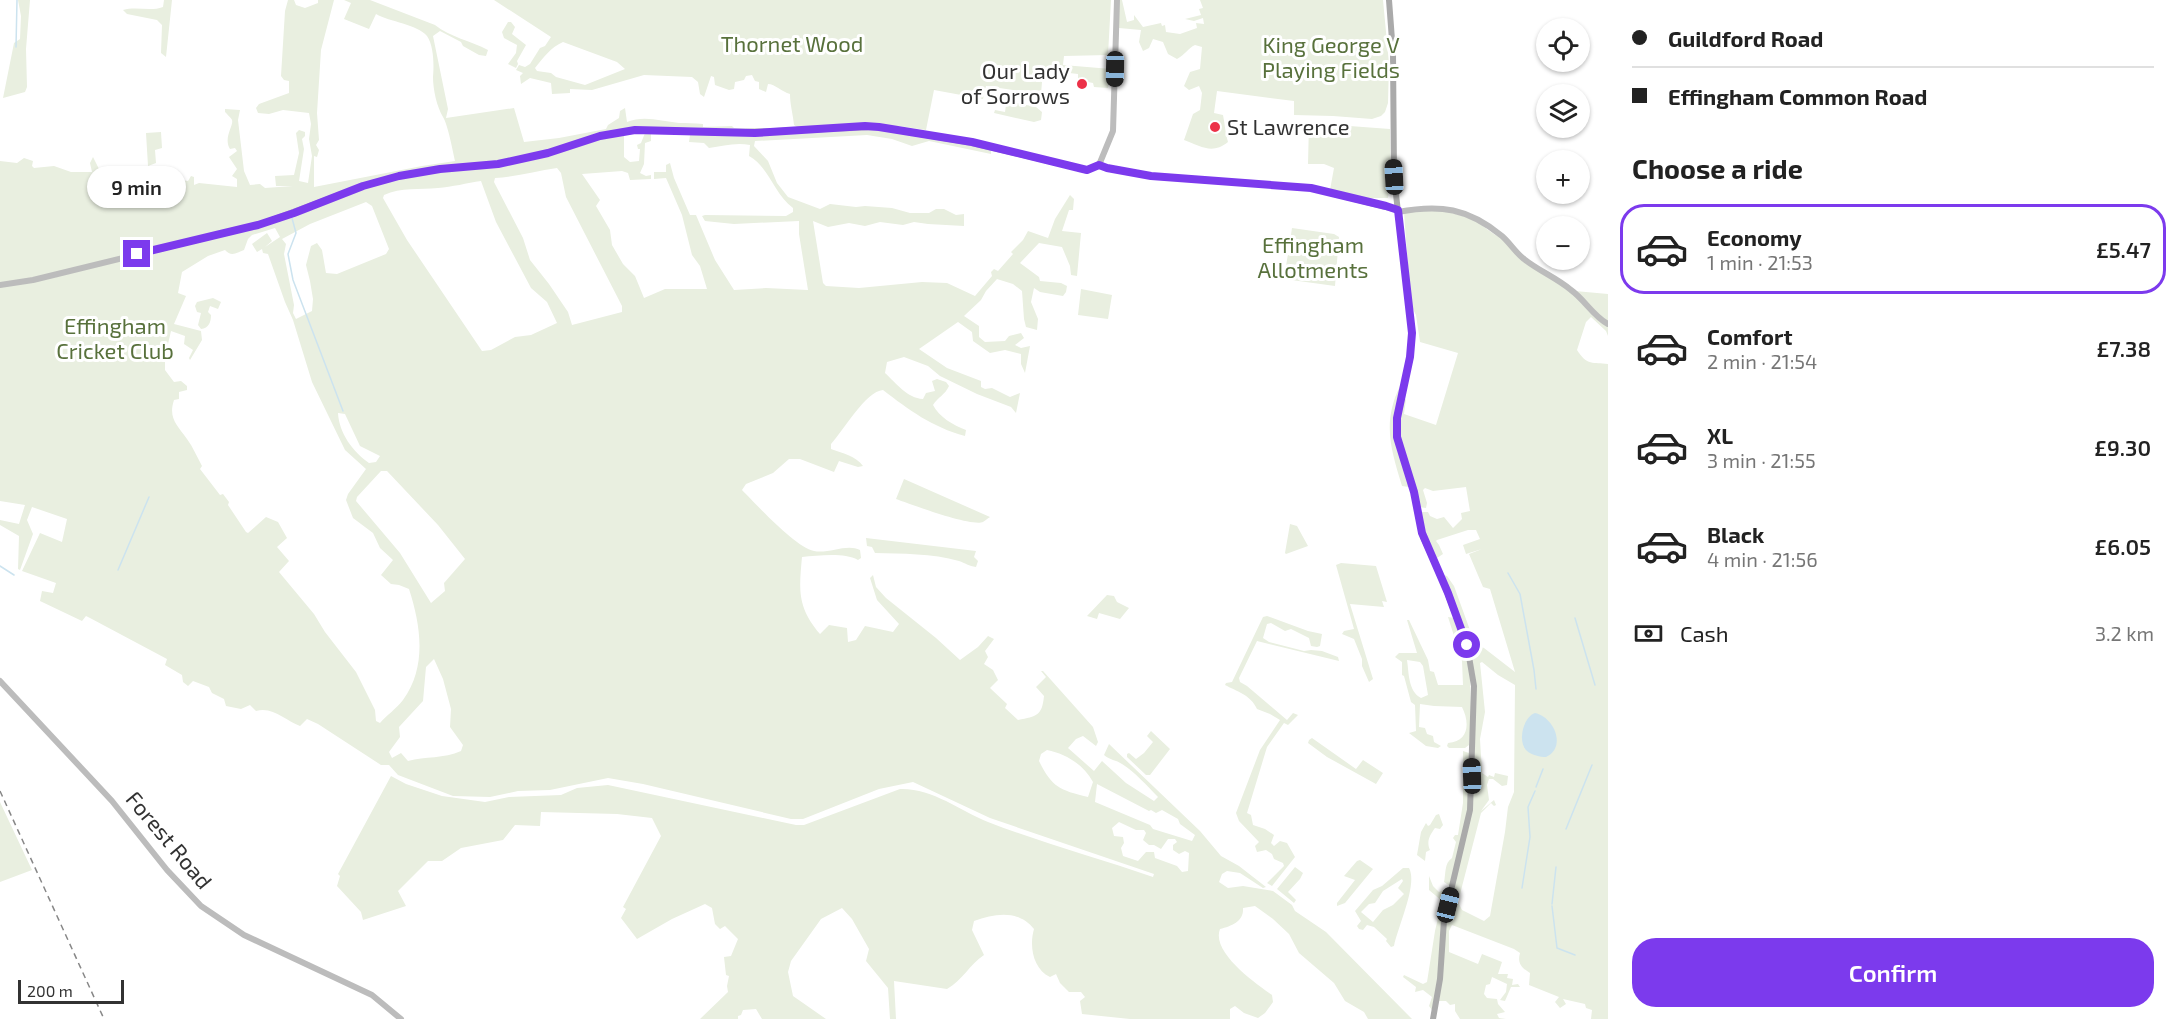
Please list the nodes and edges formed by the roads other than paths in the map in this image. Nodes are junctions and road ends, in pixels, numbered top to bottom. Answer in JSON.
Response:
{"nodes":[{"id":1,"x":1117,"y":0,"type":"edge"},
{"id":2,"x":1389,"y":0,"type":"edge"},
{"id":3,"x":1099,"y":165,"type":"junction"},
{"id":4,"x":1397,"y":209,"type":"junction"},
{"id":5,"x":0,"y":285,"type":"edge"},
{"id":6,"x":1608,"y":324,"type":"edge"},
{"id":7,"x":0,"y":681,"type":"edge"},
{"id":8,"x":401,"y":1019,"type":"edge"},
{"id":9,"x":1433,"y":1019,"type":"edge"}],
"edges":[{"from":1,"to":3,"type":"street"},
{"from":2,"to":4,"type":"main road"},
{"from":3,"to":4,"type":"street"},
{"from":3,"to":5,"type":"street"},
{"from":4,"to":6,"type":"street"},
{"from":4,"to":9,"type":"main road"},
{"from":7,"to":8,"type":"street","name":"Forest Road"}]}
